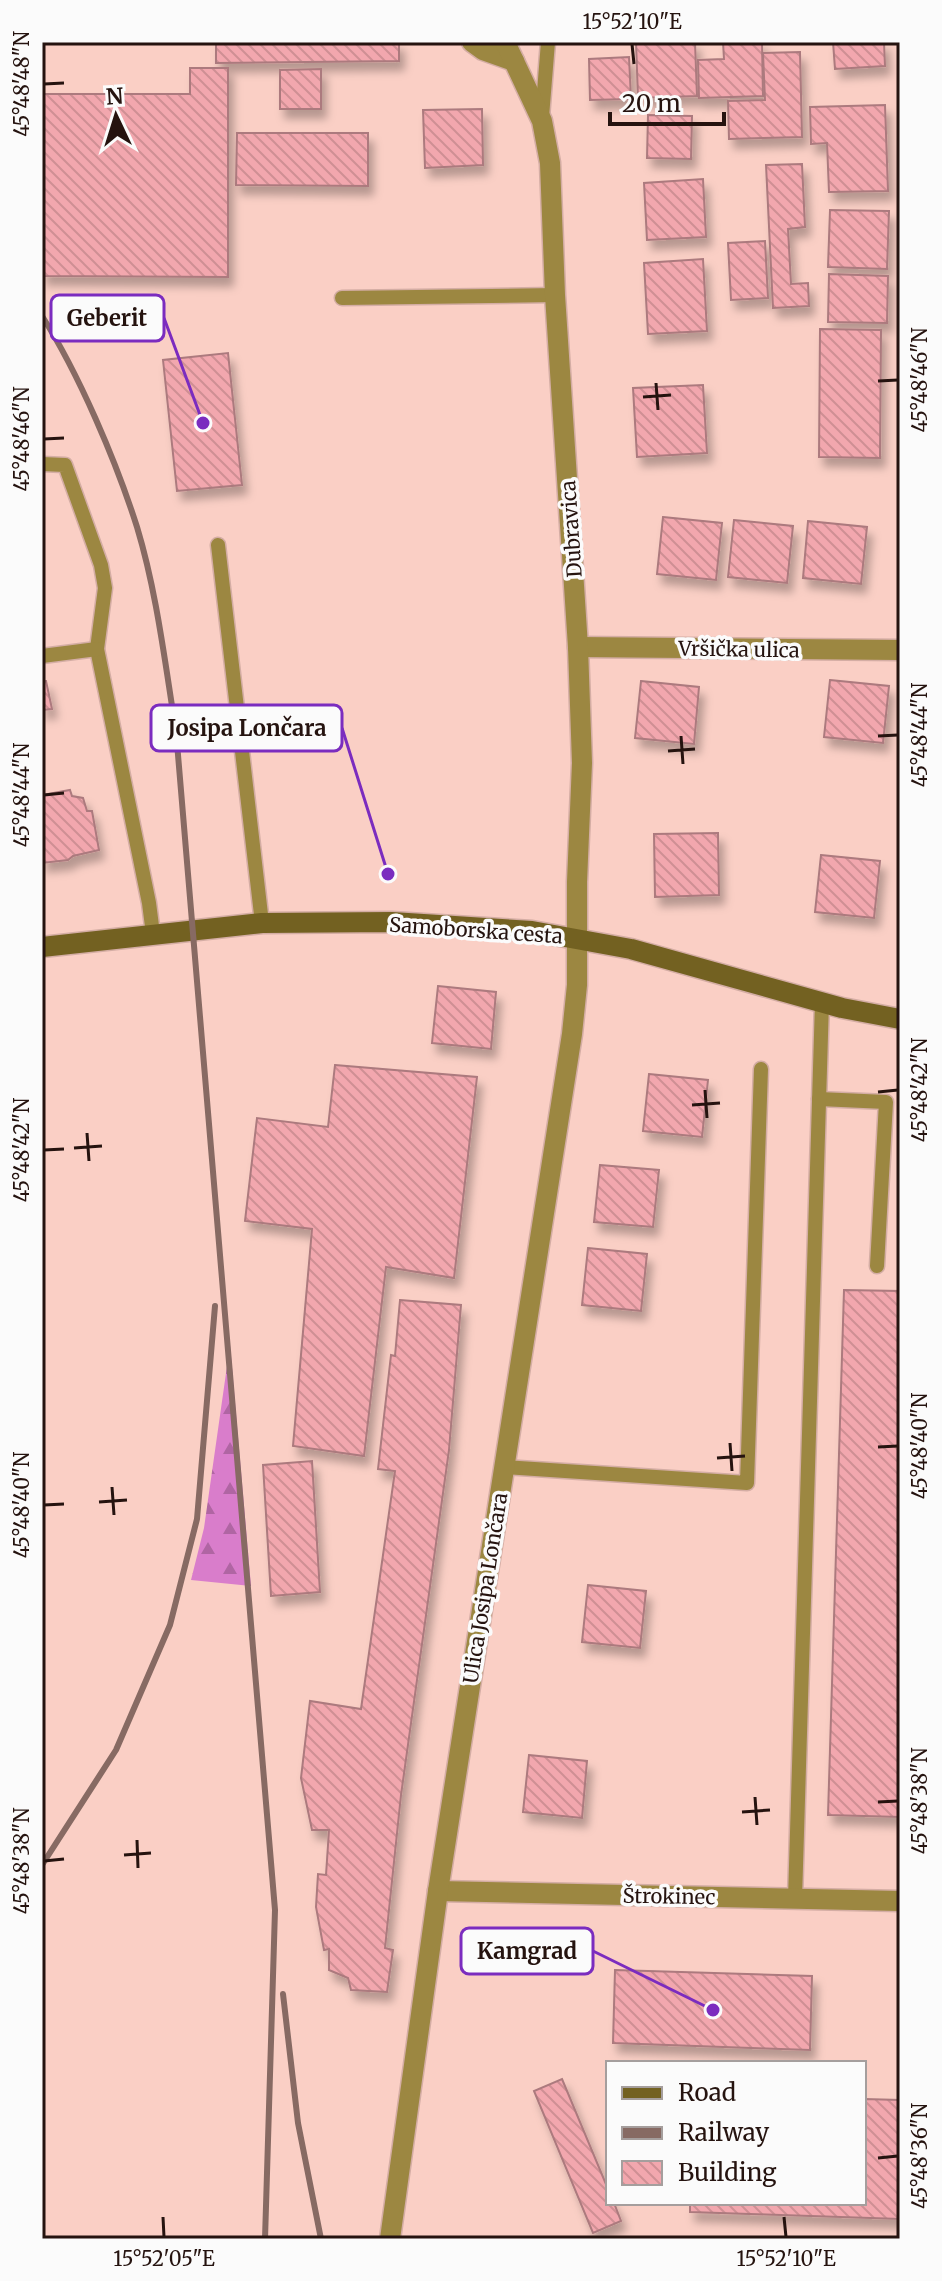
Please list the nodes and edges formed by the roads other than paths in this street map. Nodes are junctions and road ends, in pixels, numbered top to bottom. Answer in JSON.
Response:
{"nodes":[{"id":1,"x":472,"y":42,"type":"edge"},
{"id":2,"x":548,"y":42,"type":"edge"},
{"id":3,"x":509,"y":52,"type":"edge"},
{"id":4,"x":542,"y":121,"type":"junction"},
{"id":5,"x":555,"y":295,"type":"junction"},
{"id":6,"x":342,"y":298,"type":"dead end"},
{"id":7,"x":42,"y":464,"type":"edge"},
{"id":8,"x":218,"y":545,"type":"dead end"},
{"id":9,"x":578,"y":647,"type":"junction"},
{"id":10,"x":97,"y":649,"type":"junction"},
{"id":11,"x":900,"y":650,"type":"edge"},
{"id":12,"x":42,"y":656,"type":"edge"},
{"id":13,"x":262,"y":923,"type":"junction"},
{"id":14,"x":153,"y":934,"type":"junction"},
{"id":15,"x":577,"y":938,"type":"junction"},
{"id":16,"x":42,"y":947,"type":"edge"},
{"id":17,"x":822,"y":1002,"type":"junction"},
{"id":18,"x":900,"y":1019,"type":"edge"},
{"id":19,"x":761,"y":1069,"type":"dead end"},
{"id":20,"x":819,"y":1099,"type":"junction"},
{"id":21,"x":877,"y":1266,"type":"dead end"},
{"id":22,"x":504,"y":1467,"type":"junction"},
{"id":23,"x":438,"y":1891,"type":"junction"},
{"id":24,"x":795,"y":1899,"type":"junction"},
{"id":25,"x":900,"y":1901,"type":"edge"},
{"id":26,"x":390,"y":2239,"type":"edge"}],
"edges":[{"from":1,"to":3,"type":"street"},
{"from":2,"to":4,"type":"lane","name":"Dubravica"},
{"from":3,"to":4,"type":"street","name":"Dubravica"},
{"from":4,"to":5,"type":"street","name":"Dubravica"},
{"from":5,"to":6,"type":"lane"},
{"from":5,"to":9,"type":"street","name":"Dubravica"},
{"from":7,"to":10,"type":"lane"},
{"from":8,"to":13,"type":"lane"},
{"from":9,"to":11,"type":"street","name":"Vršička ulica"},
{"from":9,"to":15,"type":"street","name":"Dubravica"},
{"from":10,"to":12,"type":"lane"},
{"from":10,"to":14,"type":"lane"},
{"from":13,"to":14,"type":"street","name":"Samoborska cesta"},
{"from":13,"to":15,"type":"street","name":"Samoborska cesta"},
{"from":14,"to":16,"type":"street","name":"Samoborska cesta"},
{"from":15,"to":17,"type":"street","name":"Samoborska cesta"},
{"from":15,"to":22,"type":"street","name":"Ulica Josipa Lončara"},
{"from":17,"to":18,"type":"street","name":"Samoborska cesta"},
{"from":17,"to":20,"type":"lane"},
{"from":19,"to":22,"type":"lane"},
{"from":20,"to":21,"type":"lane"},
{"from":20,"to":24,"type":"lane"},
{"from":22,"to":23,"type":"street","name":"Ulica Josipa Lončara"},
{"from":23,"to":24,"type":"street","name":"Štrokinec"},
{"from":23,"to":26,"type":"street","name":"Ulica Josipa Lončara"},
{"from":24,"to":25,"type":"street","name":"Štrokinec"}]}
